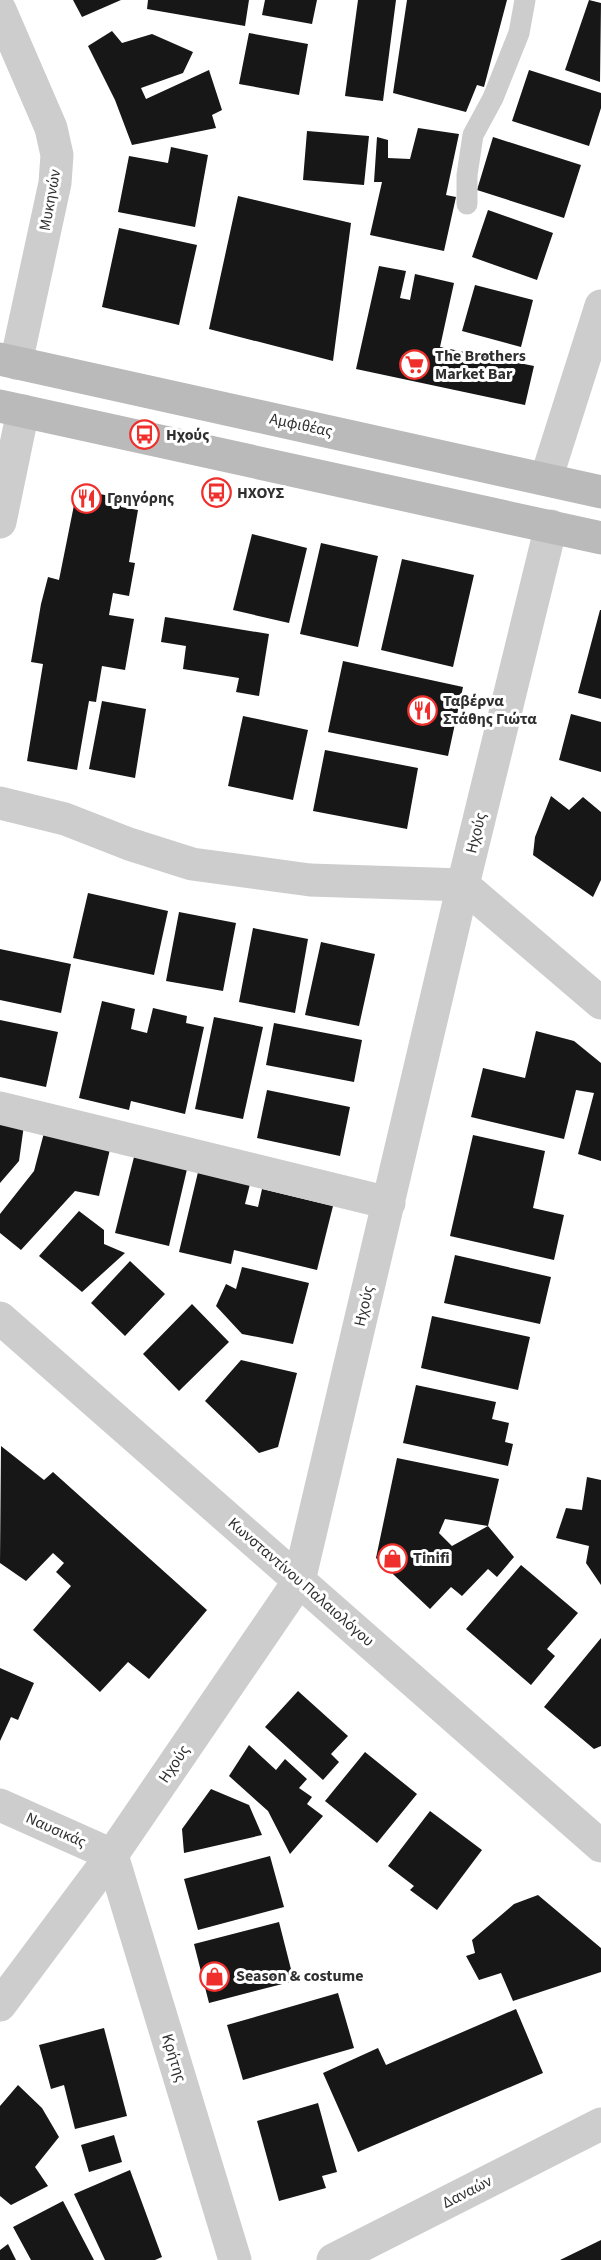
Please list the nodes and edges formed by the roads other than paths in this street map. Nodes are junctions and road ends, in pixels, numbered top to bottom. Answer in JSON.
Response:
{"nodes":[{"id":1,"x":525,"y":0,"type":"edge"},
{"id":2,"x":0,"y":10,"type":"edge"},
{"id":3,"x":467,"y":204,"type":"dead end"},
{"id":4,"x":601,"y":306,"type":"edge"},
{"id":5,"x":8,"y":361,"type":"edge"},
{"id":6,"x":12,"y":409,"type":"edge"},
{"id":7,"x":546,"y":479,"type":"junction"},
{"id":8,"x":601,"y":492,"type":"edge"},
{"id":9,"x":0,"y":522,"type":"edge"},
{"id":10,"x":550,"y":526,"type":"junction"},
{"id":11,"x":601,"y":538,"type":"edge"},
{"id":12,"x":0,"y":803,"type":"edge"},
{"id":13,"x":463,"y":885,"type":"junction"},
{"id":14,"x":601,"y":1003,"type":"edge"},
{"id":15,"x":0,"y":1108,"type":"edge"},
{"id":16,"x":389,"y":1203,"type":"junction"},
{"id":17,"x":0,"y":1318,"type":"edge"},
{"id":18,"x":299,"y":1581,"type":"junction"},
{"id":19,"x":0,"y":1805,"type":"edge"},
{"id":20,"x":601,"y":1846,"type":"edge"},
{"id":21,"x":112,"y":1856,"type":"junction"},
{"id":22,"x":0,"y":2005,"type":"edge"},
{"id":23,"x":601,"y":2124,"type":"edge"},
{"id":24,"x":235,"y":2260,"type":"edge"},
{"id":25,"x":333,"y":2260,"type":"edge"}],
"edges":[{"from":1,"to":3,"type":"lane"},
{"from":2,"to":5,"type":"street","name":"Μυκηνών"},
{"from":4,"to":7,"type":"street"},
{"from":5,"to":7,"type":"main road","name":"Αμφιθέας"},
{"from":6,"to":9,"type":"street"},
{"from":6,"to":10,"type":"main road"},
{"from":7,"to":8,"type":"main road","name":"Αμφιθέας"},
{"from":10,"to":11,"type":"main road"},
{"from":10,"to":13,"type":"street","name":"Ηχούς"},
{"from":12,"to":13,"type":"street"},
{"from":13,"to":14,"type":"street"},
{"from":13,"to":16,"type":"street","name":"Ηχούς"},
{"from":15,"to":16,"type":"street"},
{"from":16,"to":18,"type":"street","name":"Ηχούς"},
{"from":17,"to":18,"type":"street","name":"Κωνσταντίνου Παλαιολόγου"},
{"from":18,"to":20,"type":"street","name":"Κωνσταντίνου Παλαιολόγου"},
{"from":18,"to":21,"type":"street","name":"Ηχούς"},
{"from":19,"to":21,"type":"street","name":"Ναυσικάς"},
{"from":21,"to":22,"type":"street","name":"Ηχούς"},
{"from":21,"to":24,"type":"street","name":"Κρήτης"},
{"from":23,"to":25,"type":"street","name":"Δαναών"}]}
